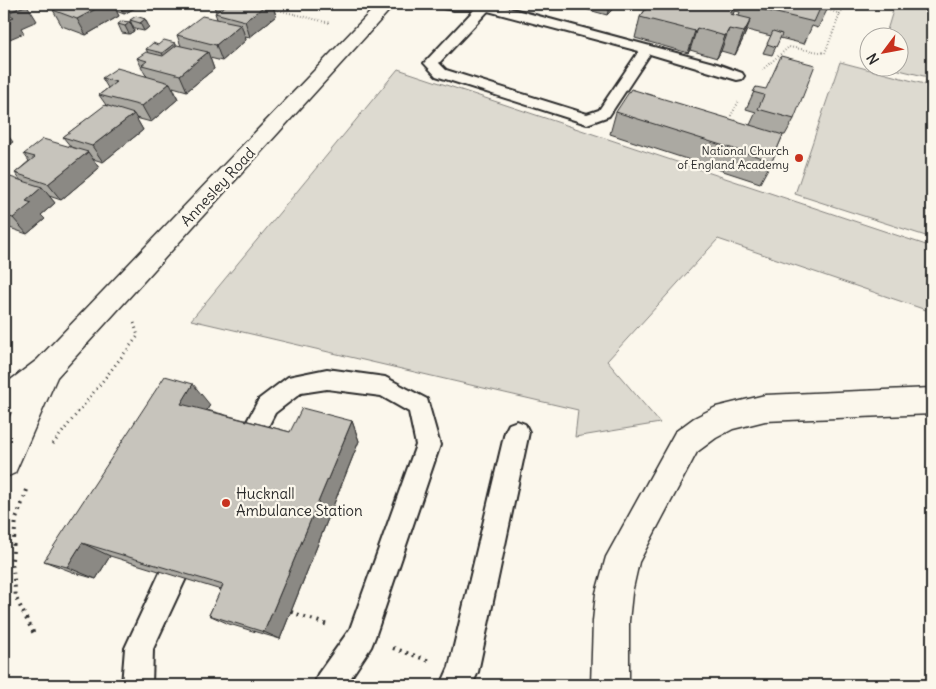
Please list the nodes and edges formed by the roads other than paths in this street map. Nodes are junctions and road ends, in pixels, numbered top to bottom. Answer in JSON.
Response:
{"nodes":[{"id":1,"x":387,"y":4,"type":"edge"},
{"id":2,"x":440,"y":4,"type":"edge"},
{"id":3,"x":486,"y":5,"type":"edge"},
{"id":4,"x":647,"y":49,"type":"junction"},
{"id":5,"x":744,"y":78,"type":"road end"},
{"id":6,"x":47,"y":369,"type":"junction"},
{"id":7,"x":932,"y":401,"type":"edge"},
{"id":8,"x":4,"y":402,"type":"edge"},
{"id":9,"x":517,"y":432,"type":"dead end"},
{"id":10,"x":250,"y":438,"type":"edge"},
{"id":11,"x":4,"y":463,"type":"edge"},
{"id":12,"x":174,"y":576,"type":"edge"},
{"id":13,"x":137,"y":685,"type":"edge"},
{"id":14,"x":329,"y":685,"type":"edge"},
{"id":15,"x":456,"y":685,"type":"edge"},
{"id":16,"x":610,"y":685,"type":"edge"}],
"edges":[{"from":1,"to":6,"type":"street","name":"Annesley Road"},
{"from":2,"to":3,"type":"lane"},
{"from":3,"to":4,"type":"lane"},
{"from":3,"to":4,"type":"lane"},
{"from":4,"to":5,"type":"lane"},
{"from":6,"to":8,"type":"street","name":"Annesley Road"},
{"from":6,"to":11,"type":"street","name":"Annesley Road"},
{"from":7,"to":16,"type":"street"},
{"from":9,"to":15,"type":"lane"},
{"from":10,"to":14,"type":"lane"},
{"from":12,"to":13,"type":"lane"}]}
